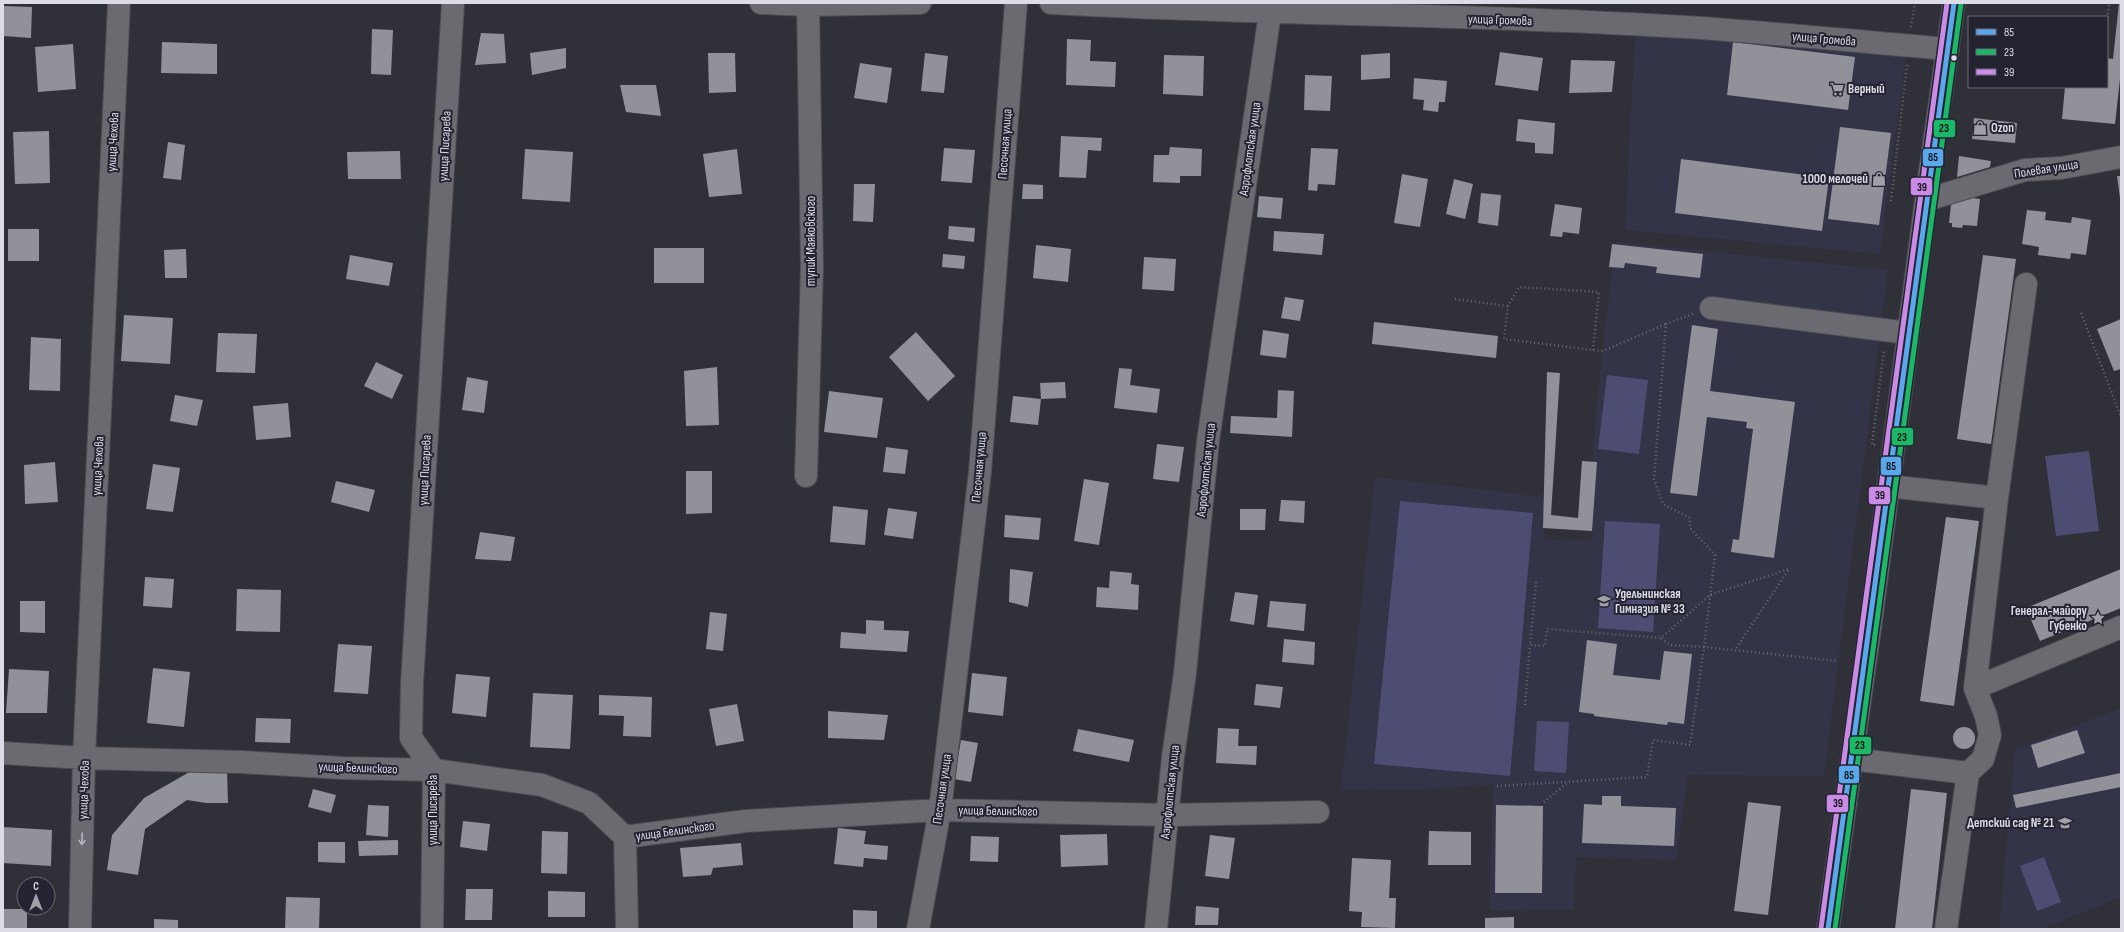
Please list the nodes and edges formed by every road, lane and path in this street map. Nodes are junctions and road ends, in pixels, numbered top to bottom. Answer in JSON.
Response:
{"nodes":[{"id":1,"x":119,"y":3,"type":"edge"},
{"id":2,"x":453,"y":3,"type":"edge"},
{"id":3,"x":760,"y":3,"type":"edge"},
{"id":4,"x":920,"y":3,"type":"edge"},
{"id":5,"x":1016,"y":3,"type":"edge"},
{"id":6,"x":1051,"y":3,"type":"edge"},
{"id":7,"x":1915,"y":3,"type":"edge"},
{"id":8,"x":1954,"y":3,"type":"edge"},
{"id":9,"x":2109,"y":3,"type":"edge"},
{"id":10,"x":808,"y":4,"type":"edge"},
{"id":11,"x":1270,"y":13,"type":"junction"},
{"id":12,"x":2108,"y":16,"type":"edge"},
{"id":13,"x":1909,"y":46,"type":"junction"},
{"id":14,"x":1948,"y":49,"type":"junction"},
{"id":15,"x":2121,"y":157,"type":"edge"},
{"id":16,"x":1926,"y":200,"type":"junction"},
{"id":17,"x":1891,"y":201,"type":"dead end"},
{"id":18,"x":2026,"y":284,"type":"dead end"},
{"id":19,"x":1455,"y":299,"type":"dead end"},
{"id":20,"x":1508,"y":306,"type":"junction"},
{"id":21,"x":1711,"y":308,"type":"joint"},
{"id":22,"x":2080,"y":313,"type":"dead end"},
{"id":23,"x":1666,"y":324,"type":"junction"},
{"id":24,"x":1908,"y":333,"type":"junction"},
{"id":25,"x":1593,"y":350,"type":"junction"},
{"id":26,"x":2121,"y":417,"type":"edge"},
{"id":27,"x":806,"y":476,"type":"dead end"},
{"id":28,"x":1888,"y":486,"type":"junction"},
{"id":29,"x":1997,"y":498,"type":"junction"},
{"id":30,"x":1536,"y":582,"type":"dead end"},
{"id":31,"x":1710,"y":595,"type":"junction"},
{"id":32,"x":2121,"y":627,"type":"edge"},
{"id":33,"x":1661,"y":638,"type":"junction"},
{"id":34,"x":1530,"y":645,"type":"junction"},
{"id":35,"x":1704,"y":647,"type":"junction"},
{"id":36,"x":1735,"y":650,"type":"junction"},
{"id":37,"x":1838,"y":661,"type":"dead end"},
{"id":38,"x":1975,"y":688,"type":"junction"},
{"id":39,"x":1525,"y":705,"type":"dead end"},
{"id":40,"x":3,"y":753,"type":"edge"},
{"id":41,"x":84,"y":758,"type":"junction"},
{"id":42,"x":1852,"y":759,"type":"junction"},
{"id":43,"x":434,"y":770,"type":"junction"},
{"id":44,"x":1968,"y":773,"type":"junction"},
{"id":45,"x":1568,"y":782,"type":"junction"},
{"id":46,"x":1497,"y":786,"type":"dead end"},
{"id":47,"x":1544,"y":802,"type":"dead end"},
{"id":48,"x":940,"y":810,"type":"junction"},
{"id":49,"x":1318,"y":812,"type":"dead end"},
{"id":50,"x":1168,"y":815,"type":"junction"},
{"id":51,"x":625,"y":838,"type":"junction"},
{"id":52,"x":80,"y":929,"type":"edge"},
{"id":53,"x":432,"y":929,"type":"edge"},
{"id":54,"x":627,"y":929,"type":"edge"},
{"id":55,"x":918,"y":929,"type":"edge"},
{"id":56,"x":1156,"y":929,"type":"edge"},
{"id":57,"x":1828,"y":929,"type":"edge"},
{"id":58,"x":1946,"y":929,"type":"edge"}],
"edges":[{"from":1,"to":41,"type":"street","name":"улица Чехова"},
{"from":2,"to":43,"type":"street","name":"улица Писарева"},
{"from":3,"to":10,"type":"street"},
{"from":4,"to":10,"type":"street"},
{"from":5,"to":48,"type":"street","name":"Песочная улица"},
{"from":6,"to":11,"type":"street","name":"улица Громова"},
{"from":7,"to":13,"type":"path"},
{"from":8,"to":14,"type":"main road"},
{"from":9,"to":12,"type":"path"},
{"from":10,"to":27,"type":"street","name":"тупик Маяковского"},
{"from":11,"to":13,"type":"street","name":"улица Громова"},
{"from":11,"to":50,"type":"street","name":"Аэрофлотская улица"},
{"from":13,"to":14,"type":"street","name":"улица Громова"},
{"from":13,"to":17,"type":"path"},
{"from":14,"to":16,"type":"main road"},
{"from":15,"to":16,"type":"street","name":"Полевая улица"},
{"from":16,"to":24,"type":"main road"},
{"from":18,"to":29,"type":"street"},
{"from":19,"to":20,"type":"path"},
{"from":20,"to":25,"type":"path"},
{"from":20,"to":25,"type":"path"},
{"from":21,"to":23,"type":"path"},
{"from":21,"to":24,"type":"street"},
{"from":22,"to":26,"type":"path"},
{"from":23,"to":25,"type":"path"},
{"from":23,"to":31,"type":"path"},
{"from":24,"to":28,"type":"main road"},
{"from":28,"to":29,"type":"street"},
{"from":28,"to":42,"type":"main road"},
{"from":29,"to":38,"type":"street"},
{"from":30,"to":34,"type":"path"},
{"from":31,"to":33,"type":"path"},
{"from":31,"to":35,"type":"path"},
{"from":31,"to":36,"type":"path"},
{"from":32,"to":38,"type":"street"},
{"from":33,"to":34,"type":"path"},
{"from":33,"to":35,"type":"path"},
{"from":34,"to":39,"type":"path"},
{"from":35,"to":36,"type":"path"},
{"from":35,"to":45,"type":"path"},
{"from":36,"to":37,"type":"path"},
{"from":38,"to":44,"type":"street"},
{"from":40,"to":41,"type":"street","name":"улица Белинского"},
{"from":41,"to":43,"type":"street","name":"улица Белинского"},
{"from":41,"to":52,"type":"street","name":"улица Чехова","one_way":true},
{"from":42,"to":44,"type":"street"},
{"from":42,"to":57,"type":"main road"},
{"from":43,"to":51,"type":"street","name":"улица Белинского"},
{"from":43,"to":53,"type":"street","name":"улица Писарева"},
{"from":44,"to":58,"type":"street"},
{"from":45,"to":46,"type":"path"},
{"from":45,"to":47,"type":"path"},
{"from":48,"to":50,"type":"street","name":"улица Белинского"},
{"from":48,"to":51,"type":"street","name":"улица Белинского"},
{"from":48,"to":55,"type":"street","name":"Песочная улица"},
{"from":49,"to":50,"type":"street","name":"улица Белинского"},
{"from":50,"to":56,"type":"street","name":"Аэрофлотская улица"},
{"from":51,"to":54,"type":"street"}]}
